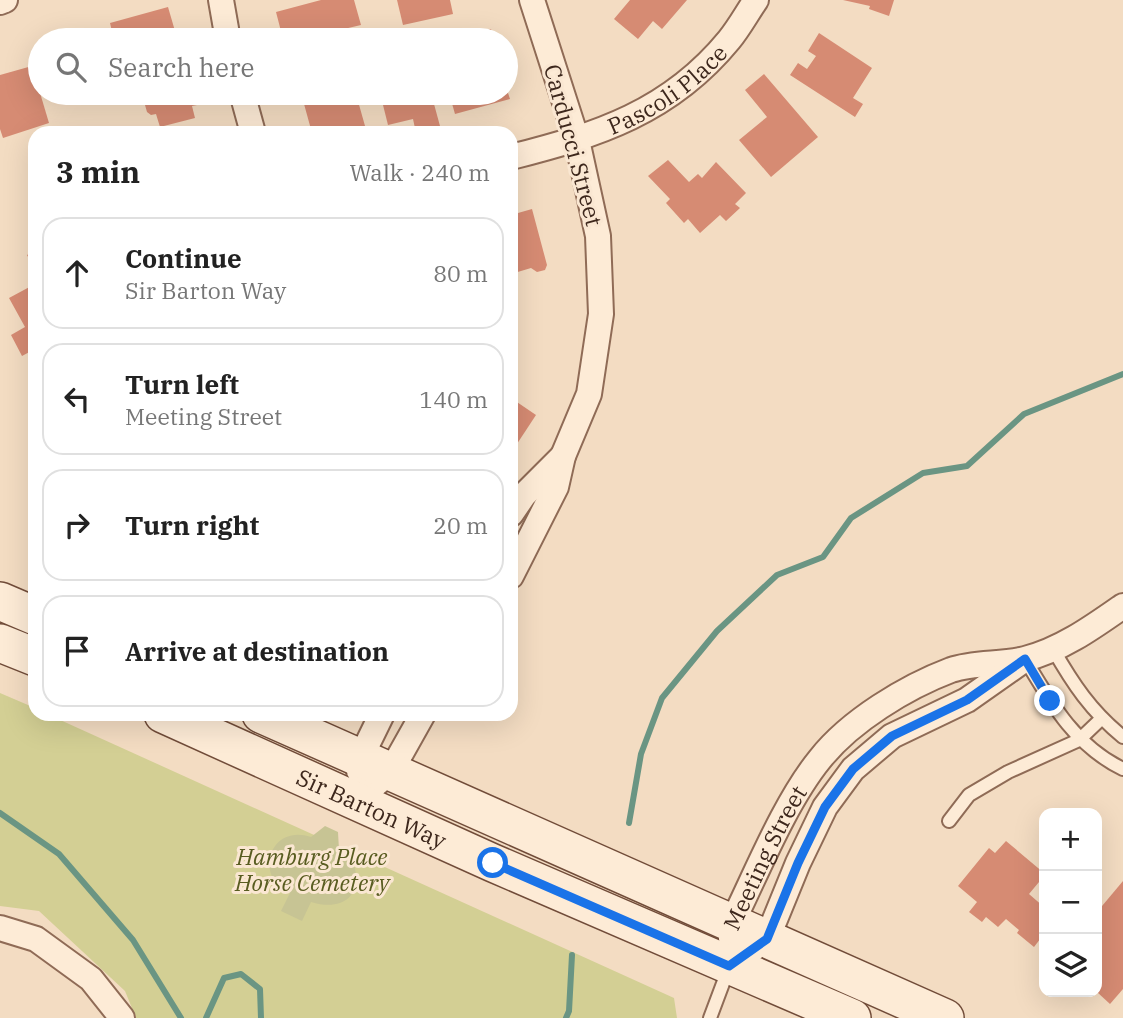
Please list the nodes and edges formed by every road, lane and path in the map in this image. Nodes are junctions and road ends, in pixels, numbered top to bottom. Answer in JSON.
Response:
{"nodes":[{"id":1,"x":5,"y":0,"type":"edge"},
{"id":2,"x":221,"y":0,"type":"edge"},
{"id":3,"x":532,"y":0,"type":"edge"},
{"id":4,"x":756,"y":0,"type":"edge"},
{"id":5,"x":0,"y":2,"type":"edge"},
{"id":6,"x":226,"y":28,"type":"edge"},
{"id":7,"x":245,"y":105,"type":"edge"},
{"id":8,"x":251,"y":126,"type":"edge"},
{"id":9,"x":577,"y":140,"type":"junction"},
{"id":10,"x":518,"y":155,"type":"edge"},
{"id":11,"x":564,"y":456,"type":"junction"},
{"id":12,"x":518,"y":504,"type":"edge"},
{"id":13,"x":518,"y":562,"type":"edge"},
{"id":14,"x":0,"y":601,"type":"edge"},
{"id":15,"x":1123,"y":606,"type":"edge"},
{"id":16,"x":28,"y":613,"type":"edge"},
{"id":17,"x":0,"y":643,"type":"edge"},
{"id":18,"x":1054,"y":649,"type":"junction"},
{"id":19,"x":28,"y":654,"type":"edge"},
{"id":20,"x":1025,"y":659,"type":"junction"},
{"id":21,"x":1101,"y":719,"type":"junction"},
{"id":22,"x":178,"y":721,"type":"edge"},
{"id":23,"x":277,"y":721,"type":"edge"},
{"id":24,"x":381,"y":721,"type":"edge"},
{"id":25,"x":416,"y":721,"type":"edge"},
{"id":26,"x":1123,"y":737,"type":"edge"},
{"id":27,"x":1079,"y":740,"type":"junction"},
{"id":28,"x":376,"y":764,"type":"junction"},
{"id":29,"x":1123,"y":769,"type":"edge"},
{"id":30,"x":355,"y":802,"type":"junction"},
{"id":31,"x":949,"y":821,"type":"dead end"},
{"id":32,"x":732,"y":923,"type":"junction"},
{"id":33,"x":0,"y":928,"type":"edge"},
{"id":34,"x":767,"y":939,"type":"junction"},
{"id":35,"x":729,"y":966,"type":"junction"},
{"id":36,"x":122,"y":1018,"type":"edge"},
{"id":37,"x":710,"y":1018,"type":"edge"},
{"id":38,"x":852,"y":1018,"type":"edge"},
{"id":39,"x":945,"y":1018,"type":"edge"}],
"edges":[{"from":1,"to":5,"type":"street"},
{"from":2,"to":6,"type":"street"},
{"from":3,"to":9,"type":"street","name":"Carducci Street"},
{"from":4,"to":9,"type":"street","name":"Pascoli Place"},
{"from":7,"to":8,"type":"street"},
{"from":9,"to":10,"type":"street","name":"Pascoli Place"},
{"from":9,"to":11,"type":"street","name":"Carducci Street"},
{"from":11,"to":12,"type":"street","name":"Carducci Street"},
{"from":11,"to":13,"type":"street","name":"Carducci Street"},
{"from":14,"to":16,"type":"main road"},
{"from":15,"to":18,"type":"street","name":"Meeting Street"},
{"from":17,"to":19,"type":"main road"},
{"from":18,"to":20,"type":"street","name":"Meeting Street"},
{"from":18,"to":21,"type":"lane"},
{"from":20,"to":27,"type":"lane"},
{"from":20,"to":32,"type":"street","name":"Meeting Street"},
{"from":20,"to":34,"type":"street","name":"Meeting Street"},
{"from":21,"to":26,"type":"lane"},
{"from":21,"to":27,"type":"lane"},
{"from":22,"to":30,"type":"main road","name":"Sir Barton Way"},
{"from":23,"to":28,"type":"main road","name":"Sir Barton Way"},
{"from":24,"to":28,"type":"street"},
{"from":25,"to":28,"type":"street"},
{"from":27,"to":29,"type":"lane"},
{"from":27,"to":31,"type":"lane"},
{"from":28,"to":30,"type":"street"},
{"from":28,"to":32,"type":"main road","name":"Sir Barton Way"},
{"from":30,"to":35,"type":"main road","name":"Sir Barton Way"},
{"from":32,"to":34,"type":"main road","name":"Sir Barton Way"},
{"from":32,"to":35,"type":"street","name":"Meeting Street"},
{"from":33,"to":36,"type":"street"},
{"from":34,"to":35,"type":"street","name":"Meeting Street"},
{"from":34,"to":39,"type":"main road","name":"Sir Barton Way"},
{"from":35,"to":37,"type":"lane"},
{"from":35,"to":38,"type":"main road","name":"Sir Barton Way"}]}
